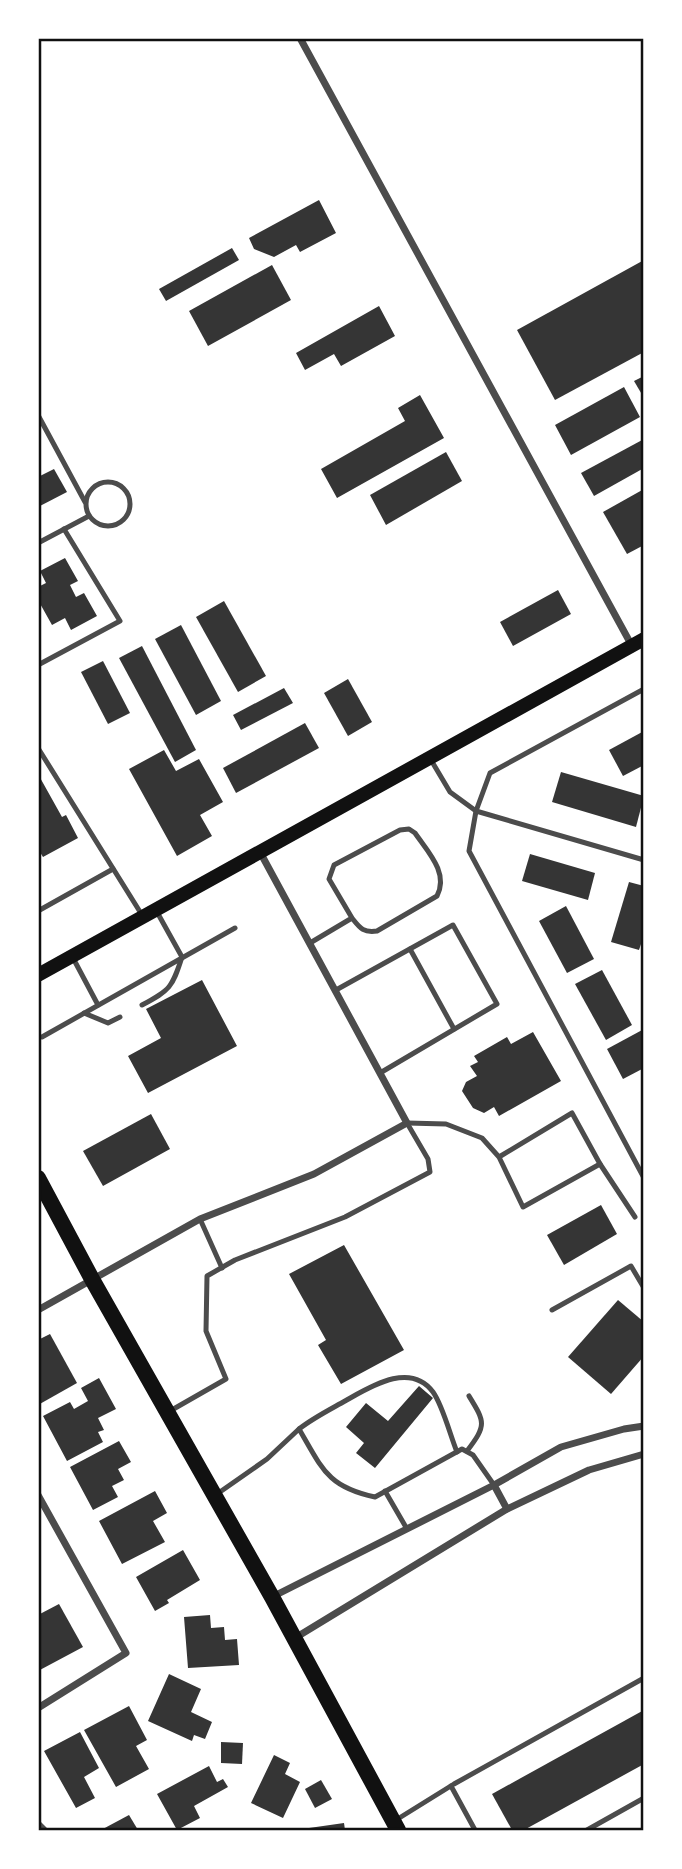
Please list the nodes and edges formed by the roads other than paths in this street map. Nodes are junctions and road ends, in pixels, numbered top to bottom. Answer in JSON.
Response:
{"nodes":[{"id":1,"x":300,"y":38,"type":"edge"},
{"id":2,"x":38,"y":415,"type":"edge"},
{"id":3,"x":85,"y":502,"type":"junction"},
{"id":4,"x":89,"y":516,"type":"junction"},
{"id":5,"x":64,"y":529,"type":"junction"},
{"id":6,"x":38,"y":543,"type":"edge"},
{"id":7,"x":638,"y":642,"type":"edge"},
{"id":8,"x":38,"y":665,"type":"edge"},
{"id":9,"x":643,"y":689,"type":"edge"},
{"id":10,"x":38,"y":748,"type":"edge"},
{"id":11,"x":429,"y":758,"type":"junction"},
{"id":12,"x":476,"y":811,"type":"junction"},
{"id":13,"x":260,"y":852,"type":"junction"},
{"id":14,"x":643,"y":860,"type":"edge"},
{"id":15,"x":113,"y":869,"type":"junction"},
{"id":16,"x":39,"y":911,"type":"edge"},
{"id":17,"x":149,"y":913,"type":"junction"},
{"id":18,"x":352,"y":918,"type":"junction"},
{"id":19,"x":235,"y":928,"type":"dead end"},
{"id":20,"x":310,"y":943,"type":"junction"},
{"id":21,"x":410,"y":949,"type":"junction"},
{"id":22,"x":72,"y":956,"type":"junction"},
{"id":23,"x":183,"y":957,"type":"junction"},
{"id":24,"x":38,"y":975,"type":"edge"},
{"id":25,"x":335,"y":990,"type":"junction"},
{"id":26,"x":98,"y":1005,"type":"junction"},
{"id":27,"x":142,"y":1005,"type":"dead end"},
{"id":28,"x":84,"y":1013,"type":"junction"},
{"id":29,"x":120,"y":1017,"type":"dead end"},
{"id":30,"x":454,"y":1029,"type":"junction"},
{"id":31,"x":42,"y":1037,"type":"dead end"},
{"id":32,"x":380,"y":1073,"type":"junction"},
{"id":33,"x":407,"y":1123,"type":"junction"},
{"id":34,"x":499,"y":1157,"type":"junction"},
{"id":35,"x":600,"y":1164,"type":"junction"},
{"id":36,"x":38,"y":1178,"type":"edge"},
{"id":37,"x":643,"y":1178,"type":"edge"},
{"id":38,"x":635,"y":1217,"type":"dead end"},
{"id":39,"x":200,"y":1219,"type":"junction"},
{"id":40,"x":222,"y":1268,"type":"junction"},
{"id":41,"x":93,"y":1281,"type":"junction"},
{"id":42,"x":643,"y":1288,"type":"edge"},
{"id":43,"x":38,"y":1310,"type":"edge"},
{"id":44,"x":552,"y":1310,"type":"dead end"},
{"id":45,"x":469,"y":1396,"type":"dead end"},
{"id":46,"x":167,"y":1412,"type":"junction"},
{"id":47,"x":643,"y":1426,"type":"edge"},
{"id":48,"x":299,"y":1429,"type":"junction"},
{"id":49,"x":467,"y":1451,"type":"junction"},
{"id":50,"x":457,"y":1452,"type":"junction"},
{"id":51,"x":643,"y":1454,"type":"edge"},
{"id":52,"x":494,"y":1485,"type":"junction"},
{"id":53,"x":385,"y":1491,"type":"junction"},
{"id":54,"x":38,"y":1495,"type":"edge"},
{"id":55,"x":215,"y":1496,"type":"junction"},
{"id":56,"x":507,"y":1509,"type":"junction"},
{"id":57,"x":407,"y":1529,"type":"junction"},
{"id":58,"x":272,"y":1597,"type":"junction"},
{"id":59,"x":294,"y":1638,"type":"junction"},
{"id":60,"x":643,"y":1678,"type":"edge"},
{"id":61,"x":38,"y":1708,"type":"edge"},
{"id":62,"x":451,"y":1786,"type":"junction"},
{"id":63,"x":643,"y":1798,"type":"edge"},
{"id":64,"x":38,"y":1824,"type":"edge"},
{"id":65,"x":395,"y":1826,"type":"edge"},
{"id":66,"x":44,"y":1830,"type":"edge"},
{"id":67,"x":475,"y":1830,"type":"edge"},
{"id":68,"x":587,"y":1830,"type":"edge"}],
"edges":[{"from":1,"to":7,"type":"street"},
{"from":2,"to":3,"type":"lane"},
{"from":3,"to":4,"type":"lane"},
{"from":3,"to":4,"type":"lane"},
{"from":4,"to":5,"type":"lane"},
{"from":5,"to":6,"type":"lane"},
{"from":5,"to":8,"type":"lane"},
{"from":7,"to":11,"type":"main road"},
{"from":9,"to":12,"type":"lane"},
{"from":10,"to":15,"type":"lane"},
{"from":11,"to":12,"type":"lane"},
{"from":11,"to":13,"type":"main road"},
{"from":12,"to":14,"type":"lane"},
{"from":12,"to":37,"type":"lane"},
{"from":13,"to":17,"type":"main road"},
{"from":13,"to":20,"type":"street"},
{"from":15,"to":16,"type":"lane"},
{"from":15,"to":17,"type":"lane"},
{"from":17,"to":22,"type":"main road"},
{"from":17,"to":23,"type":"lane"},
{"from":18,"to":18,"type":"lane"},
{"from":18,"to":20,"type":"lane"},
{"from":19,"to":23,"type":"lane"},
{"from":20,"to":25,"type":"street"},
{"from":21,"to":25,"type":"lane"},
{"from":21,"to":30,"type":"lane"},
{"from":21,"to":30,"type":"lane"},
{"from":22,"to":24,"type":"main road"},
{"from":22,"to":26,"type":"lane"},
{"from":23,"to":26,"type":"lane"},
{"from":23,"to":27,"type":"lane"},
{"from":25,"to":32,"type":"street"},
{"from":26,"to":28,"type":"lane"},
{"from":28,"to":29,"type":"lane"},
{"from":28,"to":31,"type":"lane"},
{"from":30,"to":32,"type":"lane"},
{"from":32,"to":33,"type":"street"},
{"from":33,"to":34,"type":"lane"},
{"from":33,"to":39,"type":"street"},
{"from":33,"to":40,"type":"lane"},
{"from":34,"to":35,"type":"lane"},
{"from":34,"to":35,"type":"lane"},
{"from":35,"to":38,"type":"lane"},
{"from":36,"to":41,"type":"main road"},
{"from":39,"to":40,"type":"lane"},
{"from":39,"to":41,"type":"street"},
{"from":40,"to":46,"type":"lane"},
{"from":41,"to":43,"type":"street"},
{"from":41,"to":46,"type":"main road"},
{"from":42,"to":44,"type":"lane"},
{"from":45,"to":49,"type":"lane"},
{"from":46,"to":55,"type":"main road"},
{"from":47,"to":52,"type":"street"},
{"from":48,"to":50,"type":"lane"},
{"from":48,"to":53,"type":"lane"},
{"from":48,"to":55,"type":"lane"},
{"from":49,"to":50,"type":"lane"},
{"from":49,"to":52,"type":"lane"},
{"from":50,"to":53,"type":"lane"},
{"from":51,"to":56,"type":"street"},
{"from":52,"to":56,"type":"street"},
{"from":52,"to":57,"type":"street"},
{"from":53,"to":57,"type":"lane"},
{"from":54,"to":61,"type":"street"},
{"from":55,"to":58,"type":"main road"},
{"from":56,"to":59,"type":"street"},
{"from":57,"to":58,"type":"street"},
{"from":58,"to":59,"type":"main road"},
{"from":59,"to":65,"type":"main road"},
{"from":60,"to":62,"type":"lane"},
{"from":62,"to":65,"type":"lane"},
{"from":62,"to":67,"type":"lane"},
{"from":63,"to":68,"type":"lane"},
{"from":64,"to":66,"type":"street"}]}
